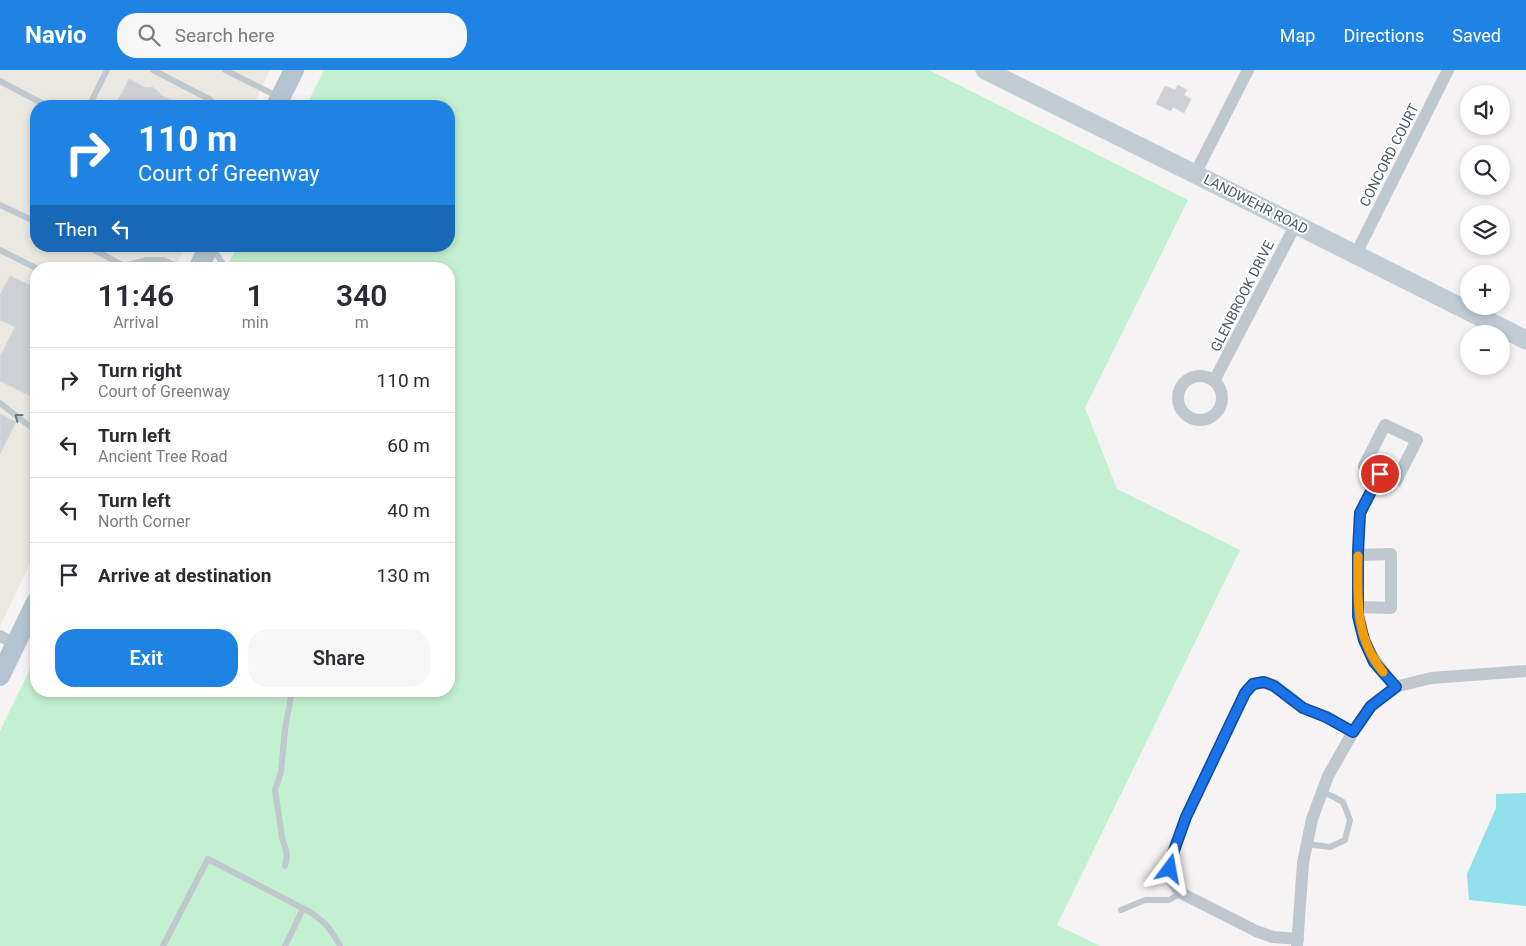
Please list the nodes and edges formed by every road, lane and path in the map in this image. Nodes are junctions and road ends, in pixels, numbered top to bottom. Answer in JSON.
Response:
{"nodes":[{"id":1,"x":107,"y":70,"type":"edge"},
{"id":2,"x":153,"y":70,"type":"edge"},
{"id":3,"x":225,"y":70,"type":"edge"},
{"id":4,"x":294,"y":70,"type":"edge"},
{"id":5,"x":985,"y":70,"type":"edge"},
{"id":6,"x":1248,"y":70,"type":"edge"},
{"id":7,"x":1448,"y":70,"type":"edge"},
{"id":8,"x":0,"y":81,"type":"edge"},
{"id":9,"x":209,"y":98,"type":"joint"},
{"id":10,"x":36,"y":100,"type":"edge"},
{"id":11,"x":92,"y":100,"type":"edge"},
{"id":12,"x":211,"y":100,"type":"edge"},
{"id":13,"x":275,"y":100,"type":"edge"},
{"id":14,"x":279,"y":100,"type":"edge"},
{"id":15,"x":1196,"y":174,"type":"junction"},
{"id":16,"x":0,"y":205,"type":"edge"},
{"id":17,"x":30,"y":219,"type":"edge"},
{"id":18,"x":1296,"y":224,"type":"junction"},
{"id":19,"x":2,"y":251,"type":"edge"},
{"id":20,"x":97,"y":252,"type":"edge"},
{"id":21,"x":1356,"y":254,"type":"junction"},
{"id":22,"x":0,"y":259,"type":"edge"},
{"id":23,"x":116,"y":262,"type":"edge"},
{"id":24,"x":140,"y":262,"type":"edge"},
{"id":25,"x":168,"y":262,"type":"edge"},
{"id":26,"x":30,"y":265,"type":"edge"},
{"id":27,"x":1526,"y":340,"type":"edge"},
{"id":28,"x":1214,"y":381,"type":"dead end"},
{"id":29,"x":0,"y":402,"type":"edge"},
{"id":30,"x":30,"y":426,"type":"edge"},
{"id":31,"x":1380,"y":474,"type":"junction"},
{"id":32,"x":1358,"y":555,"type":"junction"},
{"id":33,"x":1358,"y":607,"type":"junction"},
{"id":34,"x":30,"y":610,"type":"edge"},
{"id":35,"x":8,"y":640,"type":"edge"},
{"id":36,"x":1526,"y":671,"type":"edge"},
{"id":37,"x":0,"y":676,"type":"edge"},
{"id":38,"x":1396,"y":687,"type":"junction"},
{"id":39,"x":291,"y":697,"type":"edge"},
{"id":40,"x":1353,"y":732,"type":"junction"},
{"id":41,"x":1322,"y":792,"type":"junction"},
{"id":42,"x":1307,"y":844,"type":"junction"},
{"id":43,"x":285,"y":866,"type":"dead end"},
{"id":44,"x":1181,"y":892,"type":"junction"},
{"id":45,"x":303,"y":909,"type":"junction"},
{"id":46,"x":1121,"y":910,"type":"dead end"},
{"id":47,"x":1297,"y":942,"type":"edge"},
{"id":48,"x":163,"y":946,"type":"edge"},
{"id":49,"x":285,"y":946,"type":"edge"},
{"id":50,"x":340,"y":946,"type":"edge"}],
"edges":[{"from":1,"to":11,"type":"lane"},
{"from":2,"to":9,"type":"lane"},
{"from":3,"to":13,"type":"lane"},
{"from":4,"to":14,"type":"main road"},
{"from":5,"to":15,"type":"main road","name":"LANDWEHR ROAD"},
{"from":6,"to":15,"type":"street"},
{"from":7,"to":21,"type":"street","name":"CONCORD COURT"},
{"from":8,"to":10,"type":"lane"},
{"from":9,"to":12,"type":"lane"},
{"from":15,"to":18,"type":"main road","name":"LANDWEHR ROAD"},
{"from":16,"to":17,"type":"lane"},
{"from":18,"to":21,"type":"main road","name":"LANDWEHR ROAD"},
{"from":18,"to":28,"type":"street","name":"GLENBROOK DRIVE"},
{"from":19,"to":22,"type":"lane"},
{"from":19,"to":26,"type":"lane"},
{"from":20,"to":23,"type":"lane"},
{"from":21,"to":27,"type":"main road","name":"LANDWEHR ROAD"},
{"from":24,"to":25,"type":"lane"},
{"from":30,"to":29,"type":"lane","one_way":true},
{"from":31,"to":31,"type":"street"},
{"from":31,"to":32,"type":"street"},
{"from":32,"to":33,"type":"street"},
{"from":32,"to":33,"type":"street"},
{"from":33,"to":38,"type":"street"},
{"from":34,"to":35,"type":"main road"},
{"from":35,"to":37,"type":"main road"},
{"from":36,"to":38,"type":"street"},
{"from":38,"to":40,"type":"street"},
{"from":39,"to":43,"type":"lane"},
{"from":40,"to":41,"type":"street"},
{"from":40,"to":44,"type":"street"},
{"from":41,"to":42,"type":"street"},
{"from":41,"to":42,"type":"lane"},
{"from":42,"to":47,"type":"street"},
{"from":44,"to":46,"type":"lane"},
{"from":44,"to":47,"type":"street"},
{"from":45,"to":48,"type":"lane"},
{"from":45,"to":49,"type":"lane"},
{"from":45,"to":50,"type":"lane"}]}
